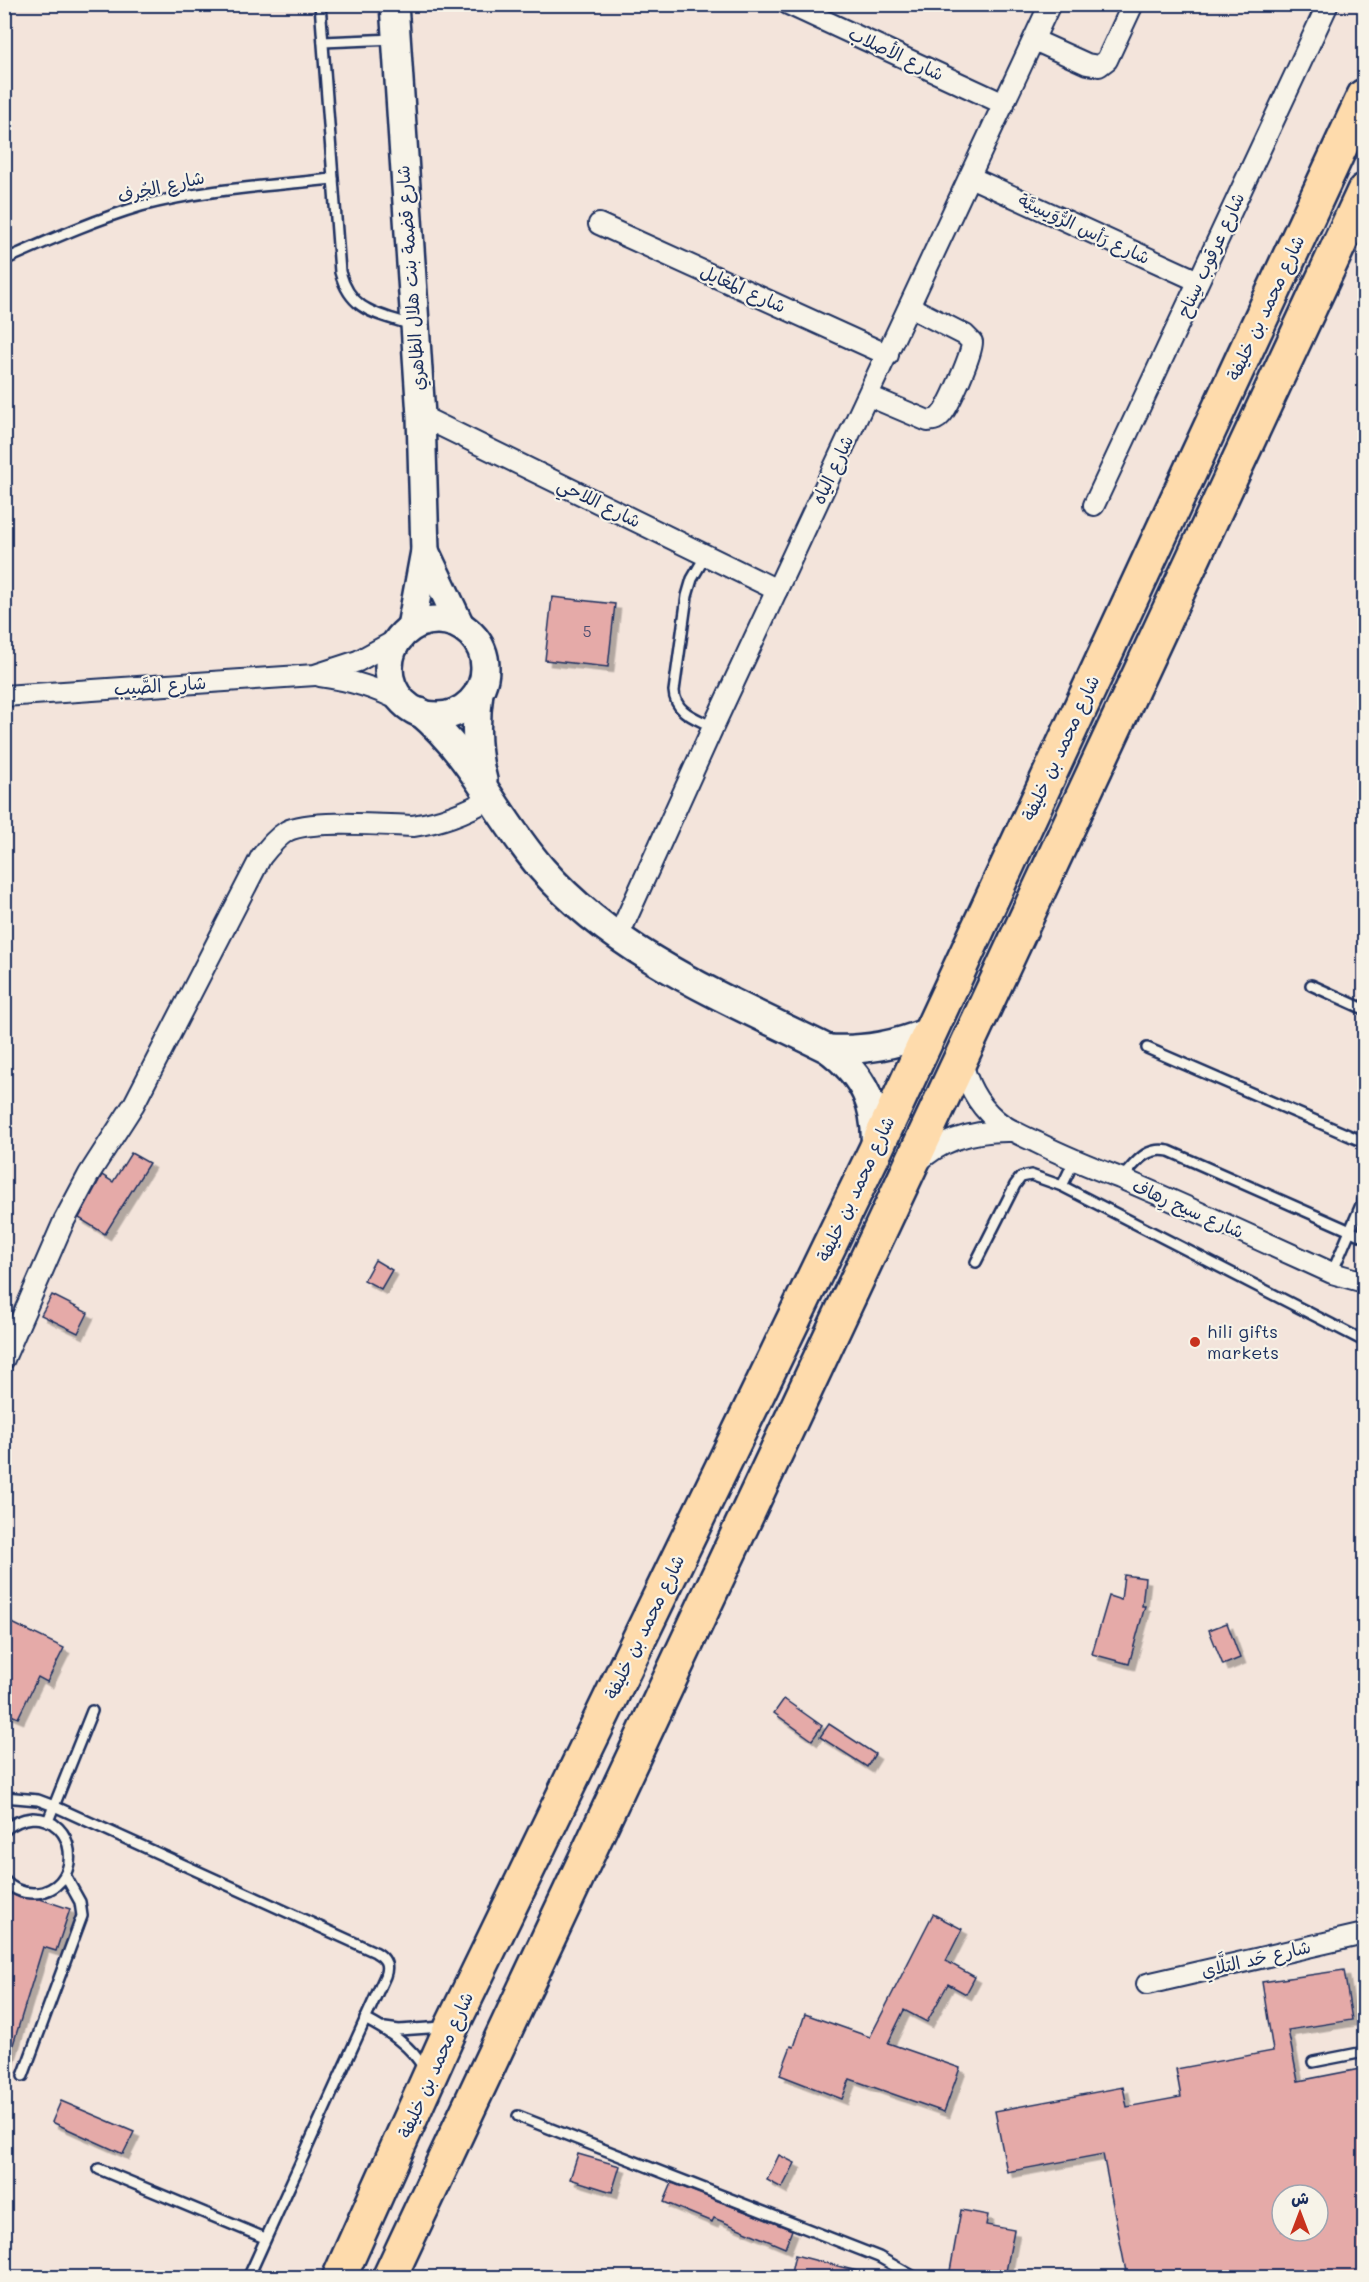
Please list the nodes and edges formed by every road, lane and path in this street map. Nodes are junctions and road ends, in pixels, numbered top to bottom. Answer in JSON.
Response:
{"nodes":[{"id":1,"x":320,"y":4,"type":"edge"},
{"id":2,"x":394,"y":4,"type":"edge"},
{"id":3,"x":788,"y":4,"type":"edge"},
{"id":4,"x":1050,"y":4,"type":"edge"},
{"id":5,"x":1133,"y":4,"type":"edge"},
{"id":6,"x":1328,"y":4,"type":"edge"},
{"id":7,"x":396,"y":39,"type":"junction"},
{"id":8,"x":1034,"y":40,"type":"junction"},
{"id":9,"x":322,"y":42,"type":"junction"},
{"id":10,"x":1365,"y":96,"type":"edge"},
{"id":11,"x":1004,"y":104,"type":"junction"},
{"id":12,"x":970,"y":177,"type":"junction"},
{"id":13,"x":333,"y":179,"type":"junction"},
{"id":14,"x":1365,"y":190,"type":"edge"},
{"id":15,"x":599,"y":224,"type":"dead end"},
{"id":16,"x":4,"y":260,"type":"edge"},
{"id":17,"x":1198,"y":281,"type":"junction"},
{"id":18,"x":910,"y":307,"type":"junction"},
{"id":19,"x":414,"y":326,"type":"junction"},
{"id":20,"x":888,"y":355,"type":"junction"},
{"id":21,"x":869,"y":396,"type":"junction"},
{"id":22,"x":421,"y":416,"type":"junction"},
{"id":23,"x":1094,"y":506,"type":"dead end"},
{"id":24,"x":425,"y":551,"type":"junction"},
{"id":25,"x":706,"y":555,"type":"junction"},
{"id":26,"x":777,"y":590,"type":"junction"},
{"id":27,"x":460,"y":625,"type":"junction"},
{"id":28,"x":405,"y":633,"type":"junction"},
{"id":29,"x":315,"y":675,"type":"junction"},
{"id":30,"x":479,"y":692,"type":"junction"},
{"id":31,"x":4,"y":696,"type":"edge"},
{"id":32,"x":412,"y":707,"type":"junction"},
{"id":33,"x":713,"y":727,"type":"junction"},
{"id":34,"x":488,"y":794,"type":"junction"},
{"id":35,"x":618,"y":937,"type":"junction"},
{"id":36,"x":1311,"y":985,"type":"dead end"},
{"id":37,"x":1365,"y":1009,"type":"edge"},
{"id":38,"x":930,"y":1031,"type":"junction"},
{"id":39,"x":1147,"y":1048,"type":"dead end"},
{"id":40,"x":828,"y":1049,"type":"junction"},
{"id":41,"x":961,"y":1058,"type":"junction"},
{"id":42,"x":1013,"y":1131,"type":"junction"},
{"id":43,"x":1365,"y":1142,"type":"edge"},
{"id":44,"x":875,"y":1151,"type":"junction"},
{"id":45,"x":1074,"y":1161,"type":"junction"},
{"id":46,"x":906,"y":1175,"type":"junction"},
{"id":47,"x":1120,"y":1179,"type":"junction"},
{"id":48,"x":1062,"y":1186,"type":"junction"},
{"id":49,"x":1365,"y":1198,"type":"edge"},
{"id":50,"x":1350,"y":1231,"type":"junction"},
{"id":51,"x":1365,"y":1238,"type":"edge"},
{"id":52,"x":976,"y":1262,"type":"dead end"},
{"id":53,"x":1332,"y":1273,"type":"junction"},
{"id":54,"x":1365,"y":1281,"type":"edge"},
{"id":55,"x":1365,"y":1341,"type":"edge"},
{"id":56,"x":4,"y":1359,"type":"edge"},
{"id":57,"x":92,"y":1711,"type":"dead end"},
{"id":58,"x":4,"y":1797,"type":"edge"},
{"id":59,"x":54,"y":1806,"type":"junction"},
{"id":60,"x":48,"y":1821,"type":"junction"},
{"id":61,"x":4,"y":1832,"type":"edge"},
{"id":62,"x":65,"y":1875,"type":"junction"},
{"id":63,"x":4,"y":1880,"type":"edge"},
{"id":64,"x":1365,"y":1934,"type":"edge"},
{"id":65,"x":1147,"y":1984,"type":"dead end"},
{"id":66,"x":365,"y":2019,"type":"junction"},
{"id":67,"x":453,"y":2026,"type":"junction"},
{"id":68,"x":382,"y":2028,"type":"junction"},
{"id":69,"x":1365,"y":2052,"type":"edge"},
{"id":70,"x":1312,"y":2062,"type":"dead end"},
{"id":71,"x":23,"y":2076,"type":"dead end"},
{"id":72,"x":429,"y":2080,"type":"junction"},
{"id":73,"x":518,"y":2116,"type":"dead end"},
{"id":74,"x":99,"y":2169,"type":"dead end"},
{"id":75,"x":265,"y":2238,"type":"junction"},
{"id":76,"x":248,"y":2277,"type":"edge"},
{"id":77,"x":339,"y":2277,"type":"edge"},
{"id":78,"x":389,"y":2277,"type":"edge"},
{"id":79,"x":916,"y":2277,"type":"edge"}],
"edges":[{"from":1,"to":9,"type":"lane"},
{"from":2,"to":7,"type":"street","name":"شارع قضمة بنت هلال الظاهري"},
{"from":3,"to":11,"type":"street","name":"شارع الأصلاب"},
{"from":4,"to":8,"type":"street","name":"شارع الياه"},
{"from":5,"to":8,"type":"street"},
{"from":6,"to":17,"type":"street","name":"شارع عرقوب سِناح"},
{"from":7,"to":9,"type":"lane"},
{"from":7,"to":19,"type":"street","name":"شارع قضمة بنت هلال الظاهري"},
{"from":8,"to":11,"type":"street","name":"شارع الياه"},
{"from":9,"to":13,"type":"lane"},
{"from":10,"to":38,"type":"highway","name":"شارع محمد بن خليفة"},
{"from":11,"to":12,"type":"street","name":"شارع الياه"},
{"from":12,"to":17,"type":"street","name":"شارع رَأس الرُّوَيسِيَّة"},
{"from":12,"to":18,"type":"street","name":"شارع الياه"},
{"from":13,"to":16,"type":"lane","name":"شارع الجُرف"},
{"from":13,"to":19,"type":"lane"},
{"from":14,"to":41,"type":"highway"},
{"from":15,"to":20,"type":"street","name":"شارع المغايل"},
{"from":17,"to":23,"type":"street","name":"شارع عرقوب سِناح"},
{"from":18,"to":20,"type":"street","name":"شارع الياه"},
{"from":18,"to":21,"type":"street"},
{"from":19,"to":22,"type":"street","name":"شارع قضمة بنت هلال الظاهري"},
{"from":20,"to":21,"type":"street","name":"شارع الياه"},
{"from":21,"to":26,"type":"street","name":"شارع الياه"},
{"from":22,"to":24,"type":"street","name":"شارع قضمة بنت هلال الظاهري"},
{"from":22,"to":25,"type":"street","name":"شارع اللاحي"},
{"from":24,"to":27,"type":"street","name":"شارع قضمة بنت هلال الظاهري"},
{"from":24,"to":28,"type":"street","name":"شارع قضمة بنت هلال الظاهري"},
{"from":25,"to":26,"type":"street","name":"شارع اللاحي"},
{"from":25,"to":33,"type":"lane"},
{"from":26,"to":33,"type":"street","name":"شارع الياه"},
{"from":27,"to":28,"type":"street"},
{"from":27,"to":30,"type":"street"},
{"from":28,"to":29,"type":"street","name":"شارع الصَّيب"},
{"from":28,"to":32,"type":"street"},
{"from":29,"to":31,"type":"street","name":"شارع الصَّيب"},
{"from":29,"to":32,"type":"street","name":"شارع الصَّيب"},
{"from":30,"to":32,"type":"street"},
{"from":30,"to":34,"type":"street"},
{"from":32,"to":34,"type":"street"},
{"from":33,"to":35,"type":"street","name":"شارع الياه"},
{"from":34,"to":35,"type":"street"},
{"from":34,"to":56,"type":"street"},
{"from":35,"to":40,"type":"street"},
{"from":36,"to":37,"type":"lane"},
{"from":38,"to":40,"type":"street"},
{"from":38,"to":44,"type":"highway","name":"شارع محمد بن خليفة"},
{"from":39,"to":43,"type":"lane"},
{"from":40,"to":44,"type":"street"},
{"from":41,"to":42,"type":"street","name":"شارع سيح رِهاف"},
{"from":41,"to":46,"type":"highway"},
{"from":42,"to":45,"type":"street","name":"شارع سيح رِهاف"},
{"from":42,"to":46,"type":"street","name":"شارع سيح رِهاف"},
{"from":44,"to":67,"type":"highway","name":"شارع محمد بن خليفة"},
{"from":45,"to":47,"type":"street","name":"شارع سيح رِهاف"},
{"from":45,"to":48,"type":"lane"},
{"from":46,"to":78,"type":"highway"},
{"from":47,"to":50,"type":"lane"},
{"from":47,"to":53,"type":"street","name":"شارع سيح رِهاف"},
{"from":48,"to":52,"type":"lane"},
{"from":48,"to":55,"type":"lane"},
{"from":49,"to":50,"type":"lane"},
{"from":50,"to":51,"type":"lane"},
{"from":50,"to":53,"type":"lane"},
{"from":53,"to":54,"type":"street","name":"شارع سيح رِهاف"},
{"from":57,"to":59,"type":"lane"},
{"from":58,"to":59,"type":"lane"},
{"from":59,"to":60,"type":"lane"},
{"from":59,"to":66,"type":"lane"},
{"from":60,"to":61,"type":"lane"},
{"from":60,"to":62,"type":"lane"},
{"from":62,"to":63,"type":"lane"},
{"from":62,"to":71,"type":"lane"},
{"from":64,"to":65,"type":"street","name":"شارع حَد التلَّاي"},
{"from":66,"to":68,"type":"lane"},
{"from":66,"to":75,"type":"lane"},
{"from":67,"to":68,"type":"lane"},
{"from":67,"to":72,"type":"highway","name":"شارع محمد بن خليفة"},
{"from":68,"to":72,"type":"lane"},
{"from":69,"to":70,"type":"lane"},
{"from":72,"to":77,"type":"highway","name":"شارع محمد بن خليفة"},
{"from":73,"to":79,"type":"lane"},
{"from":74,"to":75,"type":"lane"},
{"from":75,"to":76,"type":"lane"}]}
